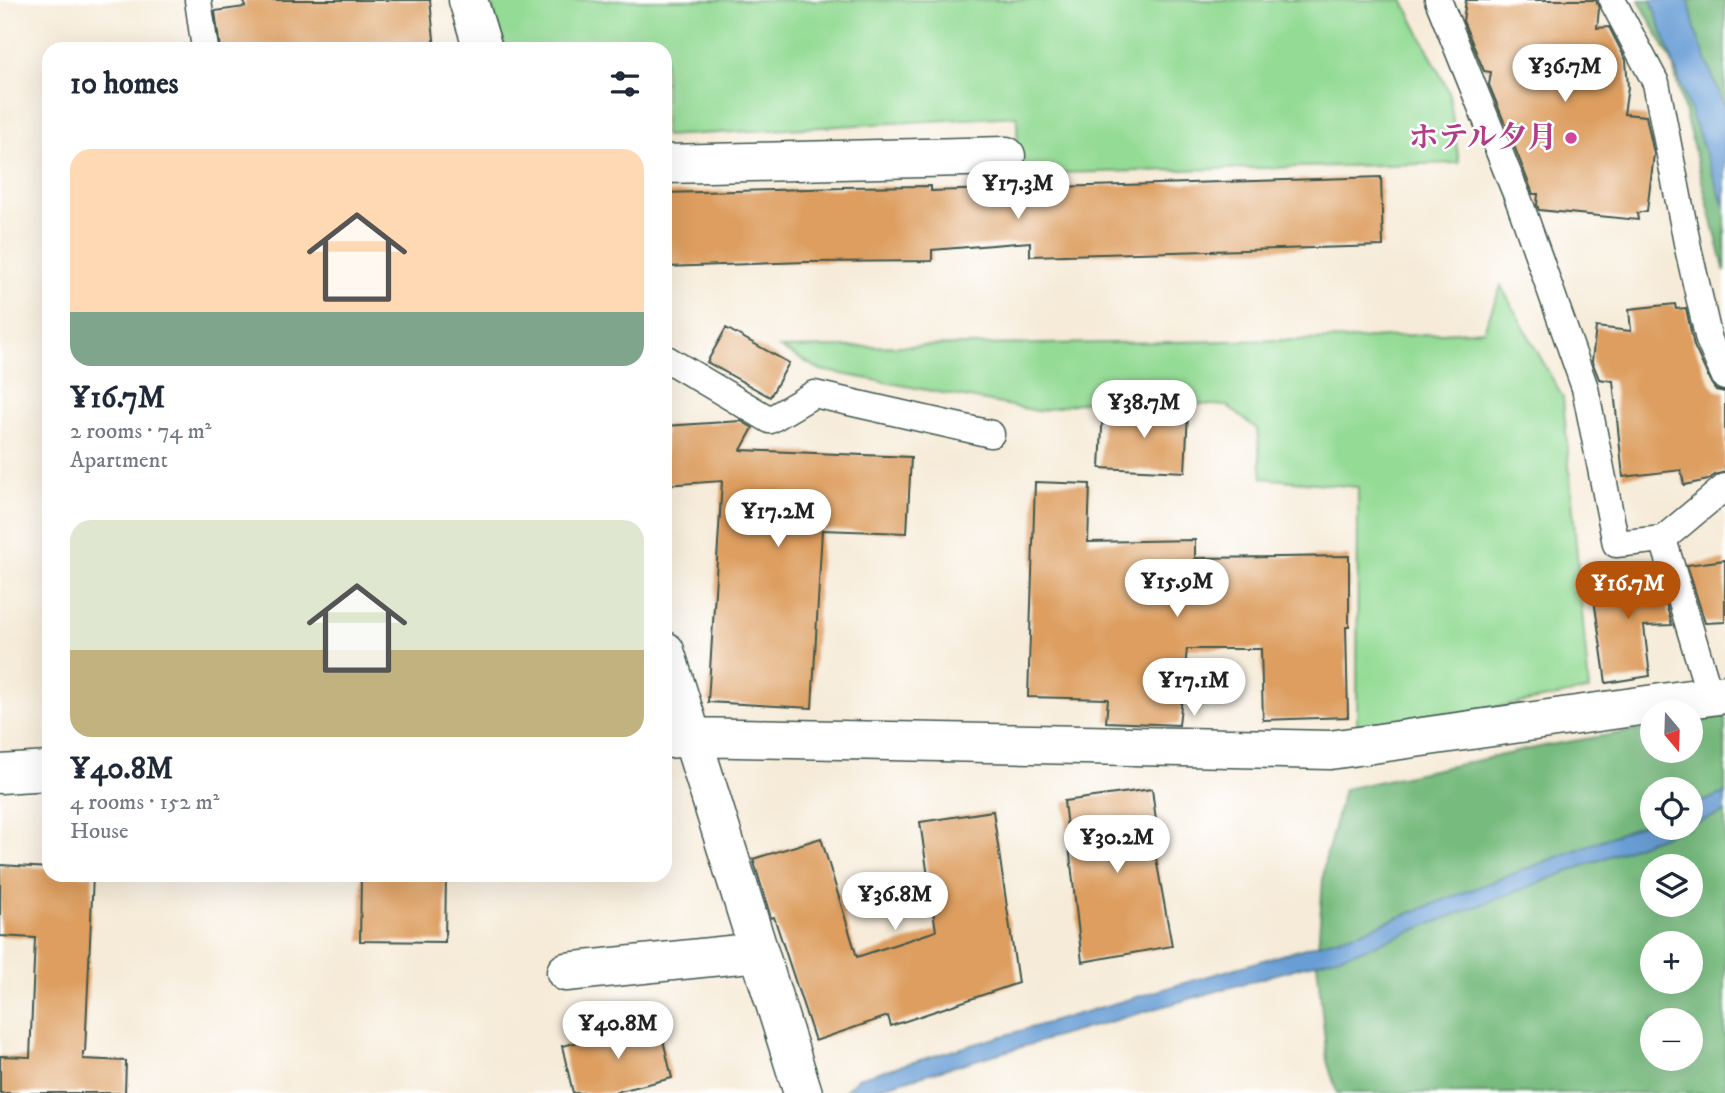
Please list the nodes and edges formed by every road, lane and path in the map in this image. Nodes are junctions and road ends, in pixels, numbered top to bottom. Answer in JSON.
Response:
{"nodes":[{"id":1,"x":198,"y":0,"type":"edge"},
{"id":2,"x":468,"y":0,"type":"edge"},
{"id":3,"x":1438,"y":0,"type":"edge"},
{"id":4,"x":1612,"y":0,"type":"edge"},
{"id":5,"x":204,"y":42,"type":"edge"},
{"id":6,"x":480,"y":42,"type":"edge"},
{"id":7,"x":1006,"y":156,"type":"dead end"},
{"id":8,"x":672,"y":164,"type":"edge"},
{"id":9,"x":672,"y":362,"type":"edge"},
{"id":10,"x":1725,"y":377,"type":"edge"},
{"id":11,"x":991,"y":434,"type":"dead end"},
{"id":12,"x":1725,"y":487,"type":"edge"},
{"id":13,"x":1663,"y":539,"type":"junction"},
{"id":14,"x":1718,"y":695,"type":"edge"},
{"id":15,"x":672,"y":697,"type":"edge"},
{"id":16,"x":678,"y":738,"type":"edge"},
{"id":17,"x":42,"y":771,"type":"edge"},
{"id":18,"x":0,"y":774,"type":"edge"},
{"id":19,"x":759,"y":952,"type":"junction"},
{"id":20,"x":566,"y":972,"type":"dead end"},
{"id":21,"x":803,"y":1093,"type":"edge"}],
"edges":[{"from":1,"to":5,"type":"lane"},
{"from":2,"to":6,"type":"street"},
{"from":3,"to":13,"type":"lane"},
{"from":4,"to":10,"type":"lane"},
{"from":7,"to":8,"type":"street"},
{"from":9,"to":11,"type":"lane"},
{"from":12,"to":13,"type":"lane"},
{"from":13,"to":14,"type":"lane"},
{"from":14,"to":16,"type":"street"},
{"from":15,"to":16,"type":"street"},
{"from":16,"to":19,"type":"street"},
{"from":17,"to":18,"type":"street"},
{"from":19,"to":20,"type":"street"},
{"from":19,"to":21,"type":"street"}]}
